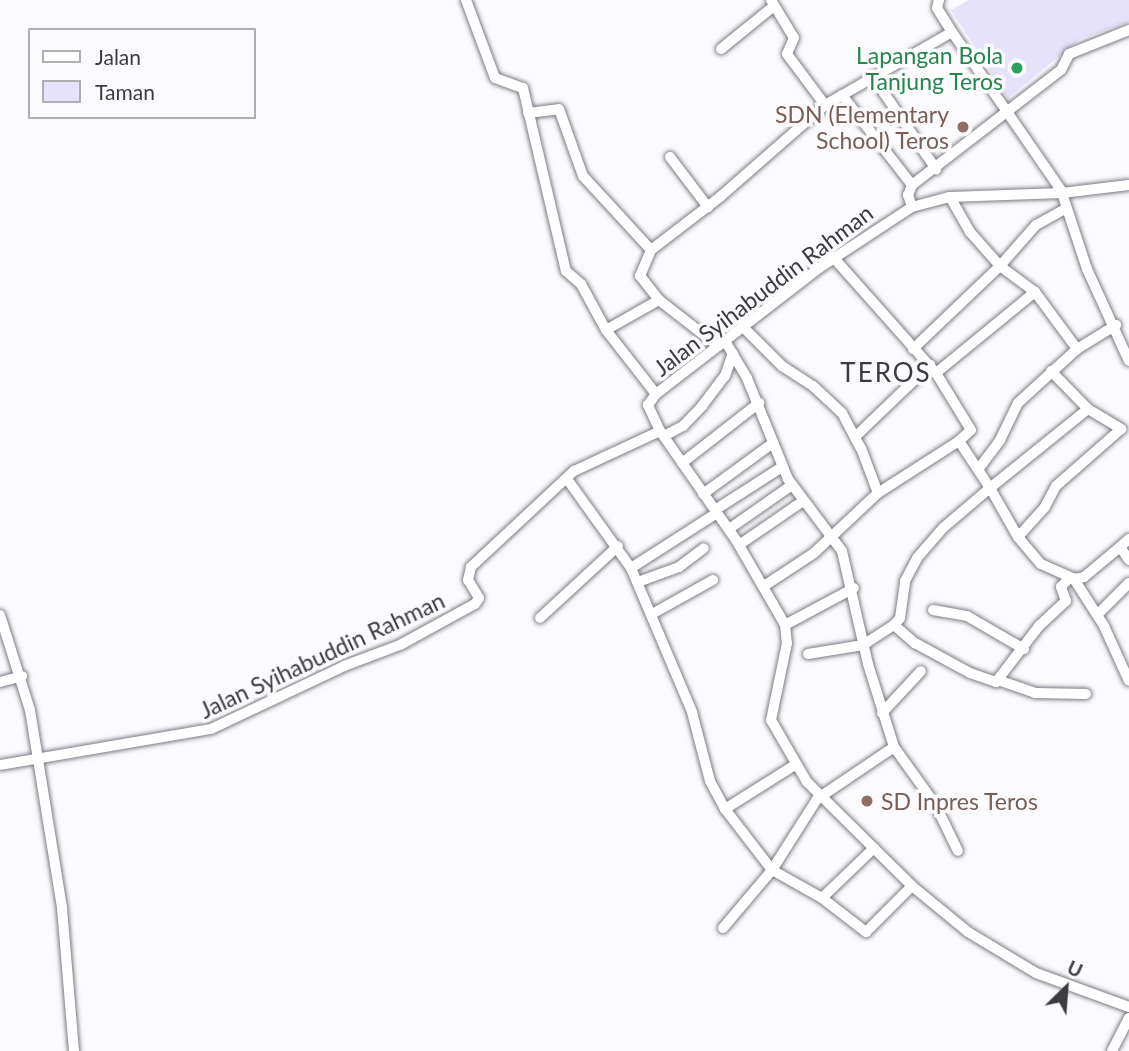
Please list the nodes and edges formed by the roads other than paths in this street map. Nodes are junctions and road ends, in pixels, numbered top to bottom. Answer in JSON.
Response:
{"nodes":[{"id":1,"x":466,"y":0,"type":"edge"},
{"id":2,"x":939,"y":0,"type":"edge"},
{"id":3,"x":773,"y":3,"type":"edge"},
{"id":4,"x":1129,"y":30,"type":"edge"},
{"id":5,"x":952,"y":32,"type":"junction"},
{"id":6,"x":721,"y":49,"type":"dead end"},
{"id":7,"x":873,"y":77,"type":"junction"},
{"id":8,"x":842,"y":95,"type":"junction"},
{"id":9,"x":825,"y":105,"type":"junction"},
{"id":10,"x":1008,"y":111,"type":"junction"},
{"id":11,"x":528,"y":113,"type":"junction"},
{"id":12,"x":670,"y":157,"type":"dead end"},
{"id":13,"x":936,"y":169,"type":"junction"},
{"id":14,"x":1129,"y":185,"type":"edge"},
{"id":15,"x":912,"y":186,"type":"junction"},
{"id":16,"x":1062,"y":193,"type":"junction"},
{"id":17,"x":950,"y":197,"type":"junction"},
{"id":18,"x":912,"y":206,"type":"junction"},
{"id":19,"x":708,"y":207,"type":"junction"},
{"id":20,"x":1065,"y":209,"type":"junction"},
{"id":21,"x":651,"y":250,"type":"junction"},
{"id":22,"x":833,"y":257,"type":"junction"},
{"id":23,"x":1000,"y":266,"type":"junction"},
{"id":24,"x":1035,"y":292,"type":"junction"},
{"id":25,"x":659,"y":300,"type":"junction"},
{"id":26,"x":1116,"y":325,"type":"junction"},
{"id":27,"x":743,"y":327,"type":"junction"},
{"id":28,"x":606,"y":330,"type":"junction"},
{"id":29,"x":722,"y":343,"type":"junction"},
{"id":30,"x":913,"y":348,"type":"junction"},
{"id":31,"x":1077,"y":349,"type":"junction"},
{"id":32,"x":733,"y":353,"type":"junction"},
{"id":33,"x":1129,"y":361,"type":"edge"},
{"id":34,"x":933,"y":369,"type":"junction"},
{"id":35,"x":1051,"y":371,"type":"junction"},
{"id":36,"x":656,"y":394,"type":"junction"},
{"id":37,"x":758,"y":403,"type":"junction"},
{"id":38,"x":1088,"y":409,"type":"junction"},
{"id":39,"x":662,"y":433,"type":"junction"},
{"id":40,"x":856,"y":436,"type":"junction"},
{"id":41,"x":959,"y":441,"type":"junction"},
{"id":42,"x":773,"y":443,"type":"junction"},
{"id":43,"x":682,"y":463,"type":"junction"},
{"id":44,"x":782,"y":467,"type":"junction"},
{"id":45,"x":980,"y":467,"type":"junction"},
{"id":46,"x":567,"y":478,"type":"junction"},
{"id":47,"x":792,"y":485,"type":"junction"},
{"id":48,"x":990,"y":488,"type":"junction"},
{"id":49,"x":878,"y":493,"type":"junction"},
{"id":50,"x":704,"y":494,"type":"junction"},
{"id":51,"x":803,"y":501,"type":"junction"},
{"id":52,"x":716,"y":512,"type":"junction"},
{"id":53,"x":729,"y":530,"type":"junction"},
{"id":54,"x":835,"y":535,"type":"junction"},
{"id":55,"x":1018,"y":537,"type":"junction"},
{"id":56,"x":1129,"y":539,"type":"edge"},
{"id":57,"x":739,"y":545,"type":"junction"},
{"id":58,"x":618,"y":546,"type":"junction"},
{"id":59,"x":1120,"y":547,"type":"junction"},
{"id":60,"x":705,"y":548,"type":"dead end"},
{"id":61,"x":1129,"y":559,"type":"edge"},
{"id":62,"x":631,"y":568,"type":"junction"},
{"id":63,"x":1072,"y":578,"type":"junction"},
{"id":64,"x":713,"y":580,"type":"dead end"},
{"id":65,"x":638,"y":582,"type":"junction"},
{"id":66,"x":1129,"y":583,"type":"edge"},
{"id":67,"x":764,"y":586,"type":"junction"},
{"id":68,"x":853,"y":588,"type":"junction"},
{"id":69,"x":933,"y":610,"type":"dead end"},
{"id":70,"x":652,"y":614,"type":"junction"},
{"id":71,"x":1098,"y":614,"type":"junction"},
{"id":72,"x":0,"y":615,"type":"edge"},
{"id":73,"x":540,"y":618,"type":"dead end"},
{"id":74,"x":785,"y":625,"type":"junction"},
{"id":75,"x":894,"y":625,"type":"junction"},
{"id":76,"x":863,"y":645,"type":"junction"},
{"id":77,"x":1024,"y":649,"type":"junction"},
{"id":78,"x":808,"y":654,"type":"dead end"},
{"id":79,"x":921,"y":671,"type":"dead end"},
{"id":80,"x":22,"y":676,"type":"junction"},
{"id":81,"x":998,"y":680,"type":"junction"},
{"id":82,"x":1129,"y":681,"type":"edge"},
{"id":83,"x":0,"y":682,"type":"edge"},
{"id":84,"x":1086,"y":694,"type":"dead end"},
{"id":85,"x":882,"y":713,"type":"junction"},
{"id":86,"x":894,"y":747,"type":"junction"},
{"id":87,"x":36,"y":761,"type":"junction"},
{"id":88,"x":0,"y":765,"type":"edge"},
{"id":89,"x":795,"y":765,"type":"junction"},
{"id":90,"x":820,"y":796,"type":"junction"},
{"id":91,"x":725,"y":809,"type":"junction"},
{"id":92,"x":874,"y":848,"type":"junction"},
{"id":93,"x":958,"y":851,"type":"dead end"},
{"id":94,"x":772,"y":870,"type":"junction"},
{"id":95,"x":912,"y":886,"type":"junction"},
{"id":96,"x":822,"y":898,"type":"junction"},
{"id":97,"x":723,"y":928,"type":"dead end"},
{"id":98,"x":1129,"y":1007,"type":"edge"},
{"id":99,"x":1129,"y":1018,"type":"edge"},
{"id":100,"x":74,"y":1051,"type":"edge"},
{"id":101,"x":1112,"y":1051,"type":"edge"}],
"edges":[{"from":1,"to":11,"type":"street"},
{"from":2,"to":5,"type":"street"},
{"from":3,"to":6,"type":"street"},
{"from":3,"to":9,"type":"street"},
{"from":4,"to":10,"type":"street"},
{"from":5,"to":7,"type":"street"},
{"from":5,"to":10,"type":"street"},
{"from":7,"to":8,"type":"street"},
{"from":7,"to":13,"type":"street"},
{"from":8,"to":9,"type":"street"},
{"from":8,"to":15,"type":"street"},
{"from":9,"to":19,"type":"street"},
{"from":10,"to":13,"type":"street"},
{"from":10,"to":16,"type":"street"},
{"from":11,"to":21,"type":"street"},
{"from":11,"to":28,"type":"street"},
{"from":12,"to":19,"type":"street"},
{"from":13,"to":15,"type":"street"},
{"from":14,"to":16,"type":"street","name":"Jalan Syihabuddin Rahman"},
{"from":15,"to":18,"type":"street"},
{"from":16,"to":17,"type":"street","name":"Jalan Syihabuddin Rahman"},
{"from":16,"to":20,"type":"street"},
{"from":17,"to":18,"type":"street","name":"Jalan Syihabuddin Rahman"},
{"from":17,"to":23,"type":"street"},
{"from":18,"to":22,"type":"street","name":"Jalan Syihabuddin Rahman"},
{"from":19,"to":21,"type":"street"},
{"from":20,"to":23,"type":"street"},
{"from":20,"to":26,"type":"street"},
{"from":21,"to":25,"type":"street"},
{"from":22,"to":27,"type":"street","name":"Jalan Syihabuddin Rahman"},
{"from":22,"to":30,"type":"street"},
{"from":23,"to":24,"type":"street"},
{"from":23,"to":30,"type":"street"},
{"from":24,"to":31,"type":"street"},
{"from":24,"to":34,"type":"street"},
{"from":25,"to":28,"type":"street"},
{"from":25,"to":29,"type":"street"},
{"from":26,"to":31,"type":"street"},
{"from":26,"to":33,"type":"street"},
{"from":27,"to":29,"type":"street","name":"Jalan Syihabuddin Rahman"},
{"from":27,"to":40,"type":"street"},
{"from":28,"to":36,"type":"street"},
{"from":29,"to":32,"type":"street"},
{"from":29,"to":36,"type":"street","name":"Jalan Syihabuddin Rahman"},
{"from":30,"to":34,"type":"street"},
{"from":31,"to":35,"type":"street"},
{"from":32,"to":37,"type":"street"},
{"from":32,"to":39,"type":"street"},
{"from":34,"to":40,"type":"street"},
{"from":34,"to":41,"type":"street"},
{"from":35,"to":38,"type":"street"},
{"from":35,"to":45,"type":"street"},
{"from":36,"to":39,"type":"street","name":"Jalan Syihabuddin Rahman"},
{"from":37,"to":42,"type":"street"},
{"from":37,"to":43,"type":"street"},
{"from":38,"to":48,"type":"street"},
{"from":38,"to":55,"type":"street"},
{"from":39,"to":43,"type":"street"},
{"from":39,"to":46,"type":"street","name":"Jalan Syihabuddin Rahman"},
{"from":40,"to":49,"type":"street"},
{"from":41,"to":45,"type":"street"},
{"from":41,"to":49,"type":"street"},
{"from":42,"to":44,"type":"street"},
{"from":42,"to":50,"type":"street"},
{"from":43,"to":50,"type":"street"},
{"from":44,"to":47,"type":"street"},
{"from":44,"to":52,"type":"street"},
{"from":45,"to":48,"type":"street"},
{"from":46,"to":58,"type":"street"},
{"from":46,"to":87,"type":"street","name":"Jalan Syihabuddin Rahman"},
{"from":47,"to":51,"type":"street"},
{"from":47,"to":53,"type":"street"},
{"from":48,"to":55,"type":"street"},
{"from":48,"to":75,"type":"street"},
{"from":49,"to":54,"type":"street"},
{"from":50,"to":52,"type":"street"},
{"from":51,"to":54,"type":"street"},
{"from":51,"to":57,"type":"street"},
{"from":52,"to":53,"type":"street"},
{"from":52,"to":62,"type":"street"},
{"from":53,"to":57,"type":"street"},
{"from":54,"to":67,"type":"street"},
{"from":54,"to":68,"type":"street"},
{"from":55,"to":63,"type":"street"},
{"from":56,"to":59,"type":"street"},
{"from":57,"to":67,"type":"street"},
{"from":58,"to":62,"type":"street"},
{"from":58,"to":73,"type":"street"},
{"from":59,"to":61,"type":"street"},
{"from":59,"to":63,"type":"street"},
{"from":60,"to":65,"type":"street"},
{"from":62,"to":65,"type":"street"},
{"from":63,"to":71,"type":"street"},
{"from":63,"to":77,"type":"street"},
{"from":64,"to":70,"type":"street"},
{"from":65,"to":70,"type":"street"},
{"from":66,"to":71,"type":"street"},
{"from":67,"to":74,"type":"street"},
{"from":68,"to":74,"type":"street"},
{"from":68,"to":76,"type":"street"},
{"from":69,"to":77,"type":"street"},
{"from":70,"to":91,"type":"street"},
{"from":71,"to":82,"type":"street"},
{"from":72,"to":80,"type":"street"},
{"from":74,"to":89,"type":"street"},
{"from":75,"to":76,"type":"street"},
{"from":75,"to":81,"type":"street"},
{"from":76,"to":78,"type":"street"},
{"from":76,"to":85,"type":"street"},
{"from":77,"to":81,"type":"street"},
{"from":79,"to":85,"type":"street"},
{"from":80,"to":83,"type":"street"},
{"from":80,"to":87,"type":"street"},
{"from":81,"to":84,"type":"street"},
{"from":85,"to":86,"type":"street"},
{"from":86,"to":90,"type":"street"},
{"from":86,"to":93,"type":"street"},
{"from":87,"to":88,"type":"street","name":"Jalan Syihabuddin Rahman"},
{"from":87,"to":100,"type":"street"},
{"from":89,"to":90,"type":"street"},
{"from":89,"to":91,"type":"street"},
{"from":90,"to":92,"type":"street"},
{"from":90,"to":94,"type":"street"},
{"from":91,"to":94,"type":"street"},
{"from":92,"to":95,"type":"street"},
{"from":92,"to":96,"type":"street"},
{"from":94,"to":96,"type":"street"},
{"from":94,"to":97,"type":"street"},
{"from":95,"to":96,"type":"street"},
{"from":95,"to":98,"type":"street"},
{"from":99,"to":101,"type":"street"}]}
